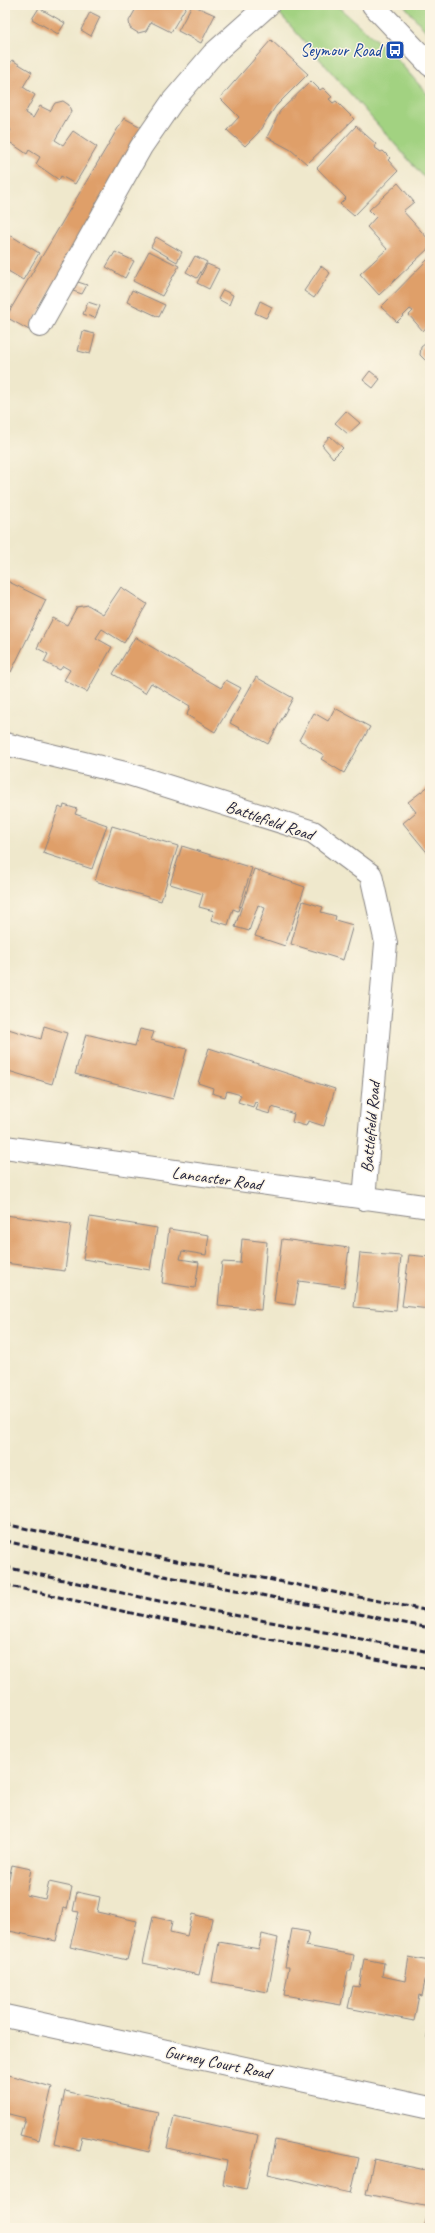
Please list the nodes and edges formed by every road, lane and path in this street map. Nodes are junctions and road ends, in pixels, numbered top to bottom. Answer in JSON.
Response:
{"nodes":[{"id":1,"x":268,"y":5,"type":"edge"},
{"id":2,"x":373,"y":5,"type":"edge"},
{"id":3,"x":430,"y":65,"type":"edge"},
{"id":4,"x":40,"y":326,"type":"dead end"},
{"id":5,"x":5,"y":744,"type":"edge"},
{"id":6,"x":5,"y":1147,"type":"edge"},
{"id":7,"x":364,"y":1199,"type":"junction"},
{"id":8,"x":430,"y":1207,"type":"edge"},
{"id":9,"x":5,"y":2016,"type":"edge"},
{"id":10,"x":430,"y":2108,"type":"edge"}],
"edges":[{"from":1,"to":4,"type":"street"},
{"from":2,"to":3,"type":"street"},
{"from":5,"to":7,"type":"street","name":"Battlefield Road"},
{"from":6,"to":7,"type":"street","name":"Lancaster Road"},
{"from":7,"to":8,"type":"street","name":"Lancaster Road"},
{"from":9,"to":10,"type":"street","name":"Gurney Court Road"}]}
